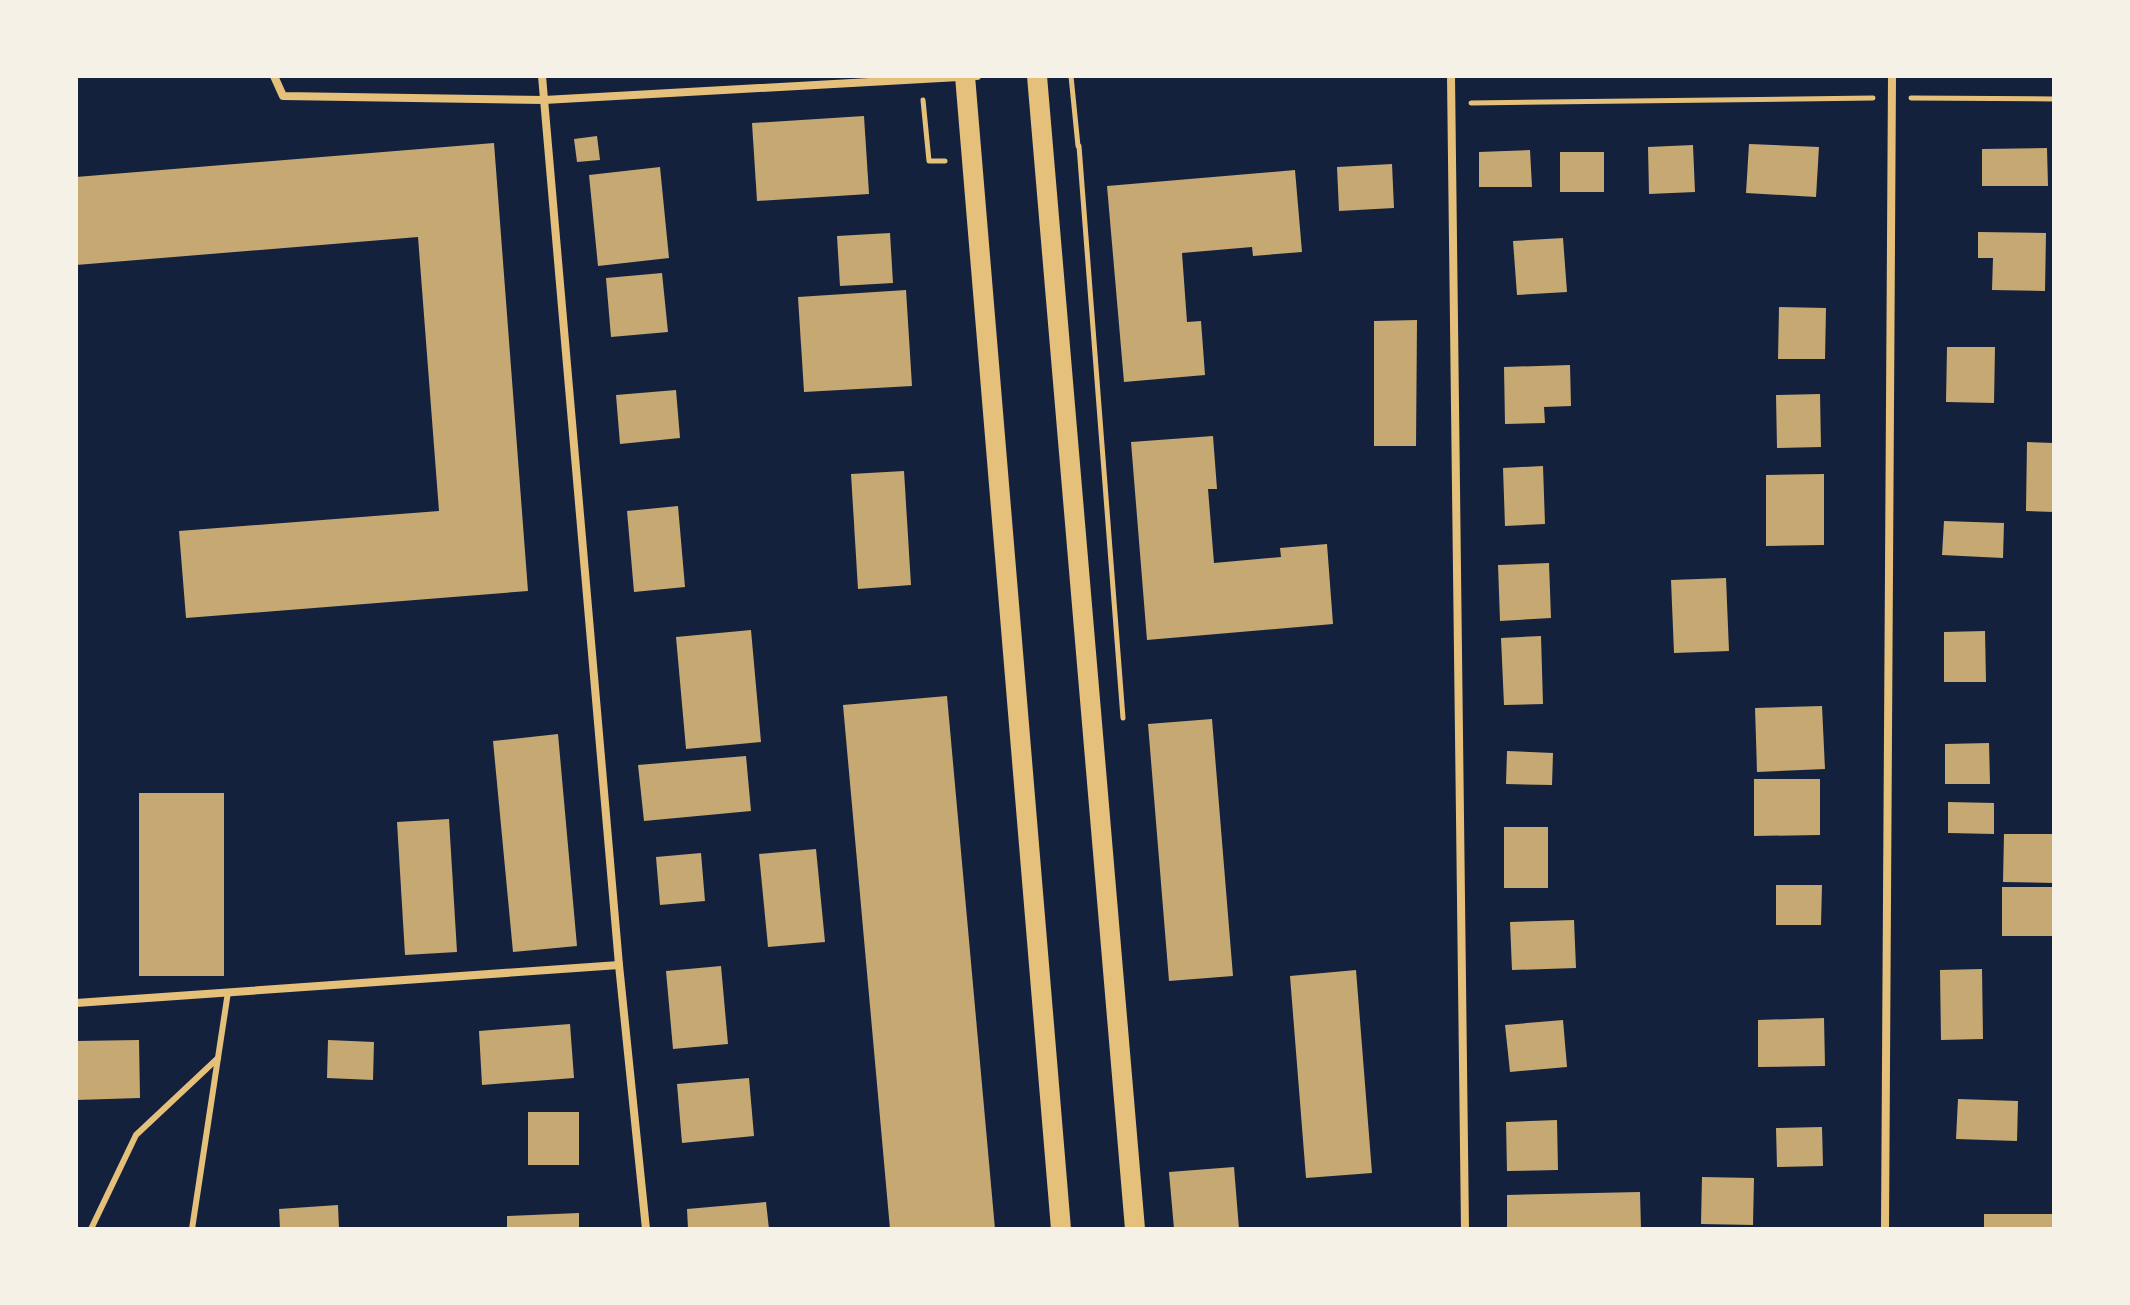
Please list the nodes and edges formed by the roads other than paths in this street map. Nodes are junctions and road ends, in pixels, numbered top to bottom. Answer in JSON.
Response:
{"nodes":[{"id":1,"x":274,"y":76,"type":"edge"},
{"id":2,"x":542,"y":76,"type":"edge"},
{"id":3,"x":965,"y":76,"type":"edge"},
{"id":4,"x":977,"y":76,"type":"edge"},
{"id":5,"x":1037,"y":76,"type":"edge"},
{"id":6,"x":1451,"y":76,"type":"edge"},
{"id":7,"x":1892,"y":76,"type":"edge"},
{"id":8,"x":544,"y":100,"type":"junction"},
{"id":9,"x":619,"y":965,"type":"junction"},
{"id":10,"x":228,"y":992,"type":"junction"},
{"id":11,"x":76,"y":1003,"type":"edge"},
{"id":12,"x":218,"y":1058,"type":"junction"},
{"id":13,"x":91,"y":1229,"type":"edge"},
{"id":14,"x":192,"y":1229,"type":"edge"},
{"id":15,"x":646,"y":1229,"type":"edge"},
{"id":16,"x":1061,"y":1229,"type":"edge"},
{"id":17,"x":1135,"y":1229,"type":"edge"},
{"id":18,"x":1465,"y":1229,"type":"edge"},
{"id":19,"x":1885,"y":1229,"type":"edge"}],
"edges":[{"from":1,"to":8,"type":"street"},
{"from":2,"to":8,"type":"street"},
{"from":3,"to":4,"type":"street"},
{"from":3,"to":8,"type":"street"},
{"from":3,"to":16,"type":"main road"},
{"from":5,"to":17,"type":"main road"},
{"from":6,"to":18,"type":"street"},
{"from":7,"to":19,"type":"street"},
{"from":8,"to":9,"type":"street"},
{"from":9,"to":10,"type":"street"},
{"from":9,"to":15,"type":"street"},
{"from":10,"to":11,"type":"street"},
{"from":10,"to":12,"type":"lane"},
{"from":12,"to":13,"type":"lane"},
{"from":12,"to":14,"type":"lane"}]}
